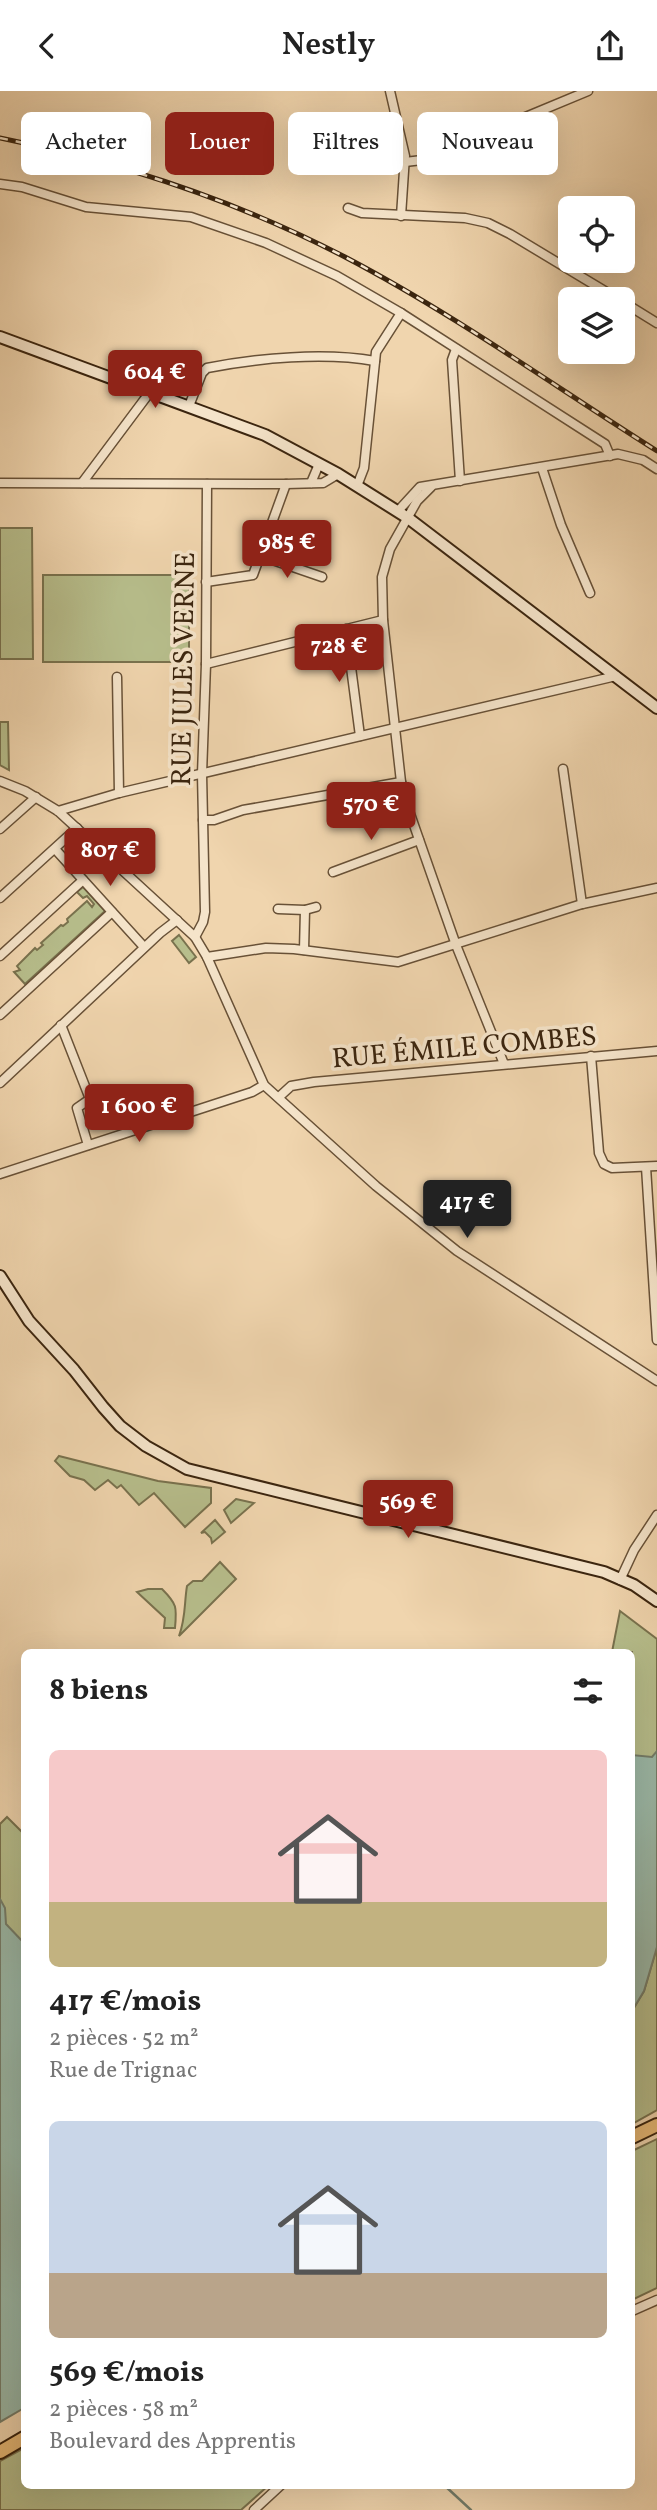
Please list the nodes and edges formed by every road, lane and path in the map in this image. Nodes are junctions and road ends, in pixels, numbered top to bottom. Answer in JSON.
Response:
{"nodes":[{"id":1,"x":390,"y":91,"type":"edge"},
{"id":2,"x":588,"y":91,"type":"edge"},
{"id":3,"x":405,"y":162,"type":"junction"},
{"id":4,"x":0,"y":184,"type":"edge"},
{"id":5,"x":348,"y":208,"type":"dead end"},
{"id":6,"x":401,"y":216,"type":"junction"},
{"id":7,"x":598,"y":287,"type":"edge"},
{"id":8,"x":635,"y":309,"type":"edge"},
{"id":9,"x":401,"y":313,"type":"junction"},
{"id":10,"x":657,"y":323,"type":"edge"},
{"id":11,"x":0,"y":337,"type":"edge"},
{"id":12,"x":456,"y":349,"type":"junction"},
{"id":13,"x":375,"y":361,"type":"junction"},
{"id":14,"x":150,"y":392,"type":"junction"},
{"id":15,"x":189,"y":407,"type":"junction"},
{"id":16,"x":610,"y":456,"type":"junction"},
{"id":17,"x":319,"y":464,"type":"junction"},
{"id":18,"x":542,"y":468,"type":"junction"},
{"id":19,"x":657,"y":469,"type":"edge"},
{"id":20,"x":338,"y":474,"type":"junction"},
{"id":21,"x":460,"y":481,"type":"junction"},
{"id":22,"x":0,"y":483,"type":"edge"},
{"id":23,"x":82,"y":483,"type":"junction"},
{"id":24,"x":311,"y":483,"type":"junction"},
{"id":25,"x":207,"y":484,"type":"junction"},
{"id":26,"x":286,"y":484,"type":"junction"},
{"id":27,"x":357,"y":486,"type":"junction"},
{"id":28,"x":431,"y":487,"type":"junction"},
{"id":29,"x":398,"y":511,"type":"junction"},
{"id":30,"x":408,"y":518,"type":"junction"},
{"id":31,"x":261,"y":556,"type":"junction"},
{"id":32,"x":322,"y":577,"type":"dead end"},
{"id":33,"x":206,"y":582,"type":"junction"},
{"id":34,"x":590,"y":593,"type":"dead end"},
{"id":35,"x":383,"y":620,"type":"junction"},
{"id":36,"x":346,"y":629,"type":"junction"},
{"id":37,"x":206,"y":664,"type":"junction"},
{"id":38,"x":616,"y":676,"type":"junction"},
{"id":39,"x":117,"y":677,"type":"dead end"},
{"id":40,"x":654,"y":702,"type":"edge"},
{"id":41,"x":396,"y":727,"type":"junction"},
{"id":42,"x":360,"y":736,"type":"junction"},
{"id":43,"x":563,"y":769,"type":"dead end"},
{"id":44,"x":202,"y":774,"type":"junction"},
{"id":45,"x":0,"y":781,"type":"edge"},
{"id":46,"x":401,"y":782,"type":"junction"},
{"id":47,"x":118,"y":793,"type":"junction"},
{"id":48,"x":36,"y":797,"type":"junction"},
{"id":49,"x":58,"y":811,"type":"junction"},
{"id":50,"x":204,"y":820,"type":"junction"},
{"id":51,"x":78,"y":828,"type":"junction"},
{"id":52,"x":0,"y":829,"type":"edge"},
{"id":53,"x":419,"y":840,"type":"junction"},
{"id":54,"x":55,"y":849,"type":"junction"},
{"id":55,"x":332,"y":872,"type":"dead end"},
{"id":56,"x":83,"y":880,"type":"junction"},
{"id":57,"x":657,"y":888,"type":"edge"},
{"id":58,"x":0,"y":898,"type":"edge"},
{"id":59,"x":582,"y":904,"type":"junction"},
{"id":60,"x":316,"y":907,"type":"dead end"},
{"id":61,"x":278,"y":909,"type":"dead end"},
{"id":62,"x":305,"y":910,"type":"junction"},
{"id":63,"x":112,"y":912,"type":"junction"},
{"id":64,"x":177,"y":920,"type":"junction"},
{"id":65,"x":195,"y":937,"type":"junction"},
{"id":66,"x":456,"y":945,"type":"junction"},
{"id":67,"x":144,"y":947,"type":"junction"},
{"id":68,"x":304,"y":950,"type":"junction"},
{"id":69,"x":0,"y":956,"type":"edge"},
{"id":70,"x":207,"y":957,"type":"junction"},
{"id":71,"x":0,"y":1015,"type":"edge"},
{"id":72,"x":61,"y":1025,"type":"junction"},
{"id":73,"x":657,"y":1051,"type":"edge"},
{"id":74,"x":591,"y":1056,"type":"junction"},
{"id":75,"x":504,"y":1064,"type":"junction"},
{"id":76,"x":0,"y":1083,"type":"edge"},
{"id":77,"x":264,"y":1085,"type":"junction"},
{"id":78,"x":279,"y":1097,"type":"junction"},
{"id":79,"x":88,"y":1145,"type":"junction"},
{"id":80,"x":646,"y":1167,"type":"junction"},
{"id":81,"x":657,"y":1167,"type":"edge"},
{"id":82,"x":0,"y":1174,"type":"edge"},
{"id":83,"x":654,"y":1238,"type":"edge"},
{"id":84,"x":0,"y":1276,"type":"edge"},
{"id":85,"x":657,"y":1340,"type":"edge"},
{"id":86,"x":657,"y":1381,"type":"edge"},
{"id":87,"x":657,"y":1517,"type":"edge"},
{"id":88,"x":620,"y":1580,"type":"junction"},
{"id":89,"x":657,"y":1601,"type":"edge"},
{"id":90,"x":657,"y":2125,"type":"edge"},
{"id":91,"x":635,"y":2136,"type":"edge"},
{"id":92,"x":657,"y":2299,"type":"edge"},
{"id":93,"x":635,"y":2310,"type":"edge"},
{"id":94,"x":21,"y":2440,"type":"edge"},
{"id":95,"x":0,"y":2452,"type":"edge"},
{"id":96,"x":277,"y":2489,"type":"edge"},
{"id":97,"x":254,"y":2510,"type":"edge"}],
"edges":[{"from":1,"to":3,"type":"street"},
{"from":2,"to":3,"type":"street"},
{"from":3,"to":6,"type":"street"},
{"from":4,"to":9,"type":"street"},
{"from":5,"to":6,"type":"street"},
{"from":6,"to":7,"type":"street"},
{"from":8,"to":10,"type":"street"},
{"from":9,"to":12,"type":"street"},
{"from":9,"to":13,"type":"street"},
{"from":11,"to":14,"type":"main road"},
{"from":12,"to":16,"type":"street"},
{"from":12,"to":21,"type":"street"},
{"from":13,"to":15,"type":"street"},
{"from":13,"to":27,"type":"street"},
{"from":14,"to":15,"type":"main road"},
{"from":14,"to":23,"type":"street"},
{"from":15,"to":17,"type":"main road"},
{"from":16,"to":18,"type":"street"},
{"from":16,"to":19,"type":"street"},
{"from":17,"to":20,"type":"main road"},
{"from":17,"to":24,"type":"street"},
{"from":18,"to":21,"type":"street"},
{"from":18,"to":34,"type":"street"},
{"from":20,"to":24,"type":"street"},
{"from":20,"to":27,"type":"main road"},
{"from":21,"to":28,"type":"street"},
{"from":22,"to":23,"type":"street"},
{"from":23,"to":25,"type":"street"},
{"from":24,"to":26,"type":"street"},
{"from":25,"to":26,"type":"street"},
{"from":25,"to":33,"type":"street","name":"RUE JULES VERNE"},
{"from":26,"to":31,"type":"street"},
{"from":27,"to":29,"type":"main road"},
{"from":28,"to":29,"type":"street"},
{"from":28,"to":30,"type":"street"},
{"from":29,"to":30,"type":"main road"},
{"from":30,"to":35,"type":"street"},
{"from":30,"to":38,"type":"main road"},
{"from":31,"to":32,"type":"street"},
{"from":31,"to":33,"type":"street"},
{"from":33,"to":37,"type":"street","name":"RUE JULES VERNE"},
{"from":35,"to":36,"type":"street"},
{"from":35,"to":41,"type":"street"},
{"from":36,"to":37,"type":"street"},
{"from":36,"to":42,"type":"street"},
{"from":37,"to":44,"type":"street","name":"RUE JULES VERNE"},
{"from":38,"to":40,"type":"main road"},
{"from":38,"to":41,"type":"street"},
{"from":39,"to":47,"type":"street"},
{"from":41,"to":42,"type":"street"},
{"from":41,"to":46,"type":"street"},
{"from":42,"to":44,"type":"street"},
{"from":43,"to":59,"type":"street"},
{"from":44,"to":47,"type":"street"},
{"from":44,"to":50,"type":"street","name":"RUE JULES VERNE"},
{"from":45,"to":48,"type":"street"},
{"from":46,"to":50,"type":"street"},
{"from":46,"to":53,"type":"street"},
{"from":47,"to":49,"type":"street"},
{"from":48,"to":49,"type":"street"},
{"from":48,"to":52,"type":"street"},
{"from":49,"to":51,"type":"street"},
{"from":50,"to":65,"type":"street","name":"RUE JULES VERNE"},
{"from":51,"to":54,"type":"street"},
{"from":51,"to":64,"type":"street"},
{"from":53,"to":55,"type":"street"},
{"from":53,"to":66,"type":"street"},
{"from":54,"to":56,"type":"street"},
{"from":54,"to":58,"type":"street"},
{"from":56,"to":63,"type":"street"},
{"from":56,"to":69,"type":"street"},
{"from":57,"to":59,"type":"street"},
{"from":59,"to":66,"type":"street"},
{"from":60,"to":62,"type":"street"},
{"from":61,"to":62,"type":"street"},
{"from":62,"to":68,"type":"street"},
{"from":63,"to":67,"type":"street"},
{"from":63,"to":71,"type":"street"},
{"from":64,"to":65,"type":"street"},
{"from":64,"to":67,"type":"street"},
{"from":65,"to":70,"type":"street"},
{"from":66,"to":68,"type":"street"},
{"from":66,"to":75,"type":"street"},
{"from":67,"to":72,"type":"street"},
{"from":68,"to":70,"type":"street"},
{"from":70,"to":77,"type":"street"},
{"from":72,"to":76,"type":"street"},
{"from":72,"to":79,"type":"street"},
{"from":73,"to":74,"type":"street","name":"RUE ÉMILE COMBES"},
{"from":74,"to":75,"type":"street","name":"RUE ÉMILE COMBES"},
{"from":74,"to":80,"type":"street"},
{"from":75,"to":78,"type":"street","name":"RUE ÉMILE COMBES"},
{"from":77,"to":78,"type":"street"},
{"from":77,"to":79,"type":"street"},
{"from":78,"to":86,"type":"street"},
{"from":79,"to":82,"type":"street"},
{"from":80,"to":81,"type":"street"},
{"from":80,"to":83,"type":"street"},
{"from":83,"to":85,"type":"street"},
{"from":84,"to":88,"type":"main road"},
{"from":87,"to":88,"type":"street"},
{"from":88,"to":89,"type":"main road"},
{"from":90,"to":91,"type":"main road"},
{"from":92,"to":93,"type":"street"},
{"from":94,"to":95,"type":"main road"},
{"from":96,"to":97,"type":"street"}]}
